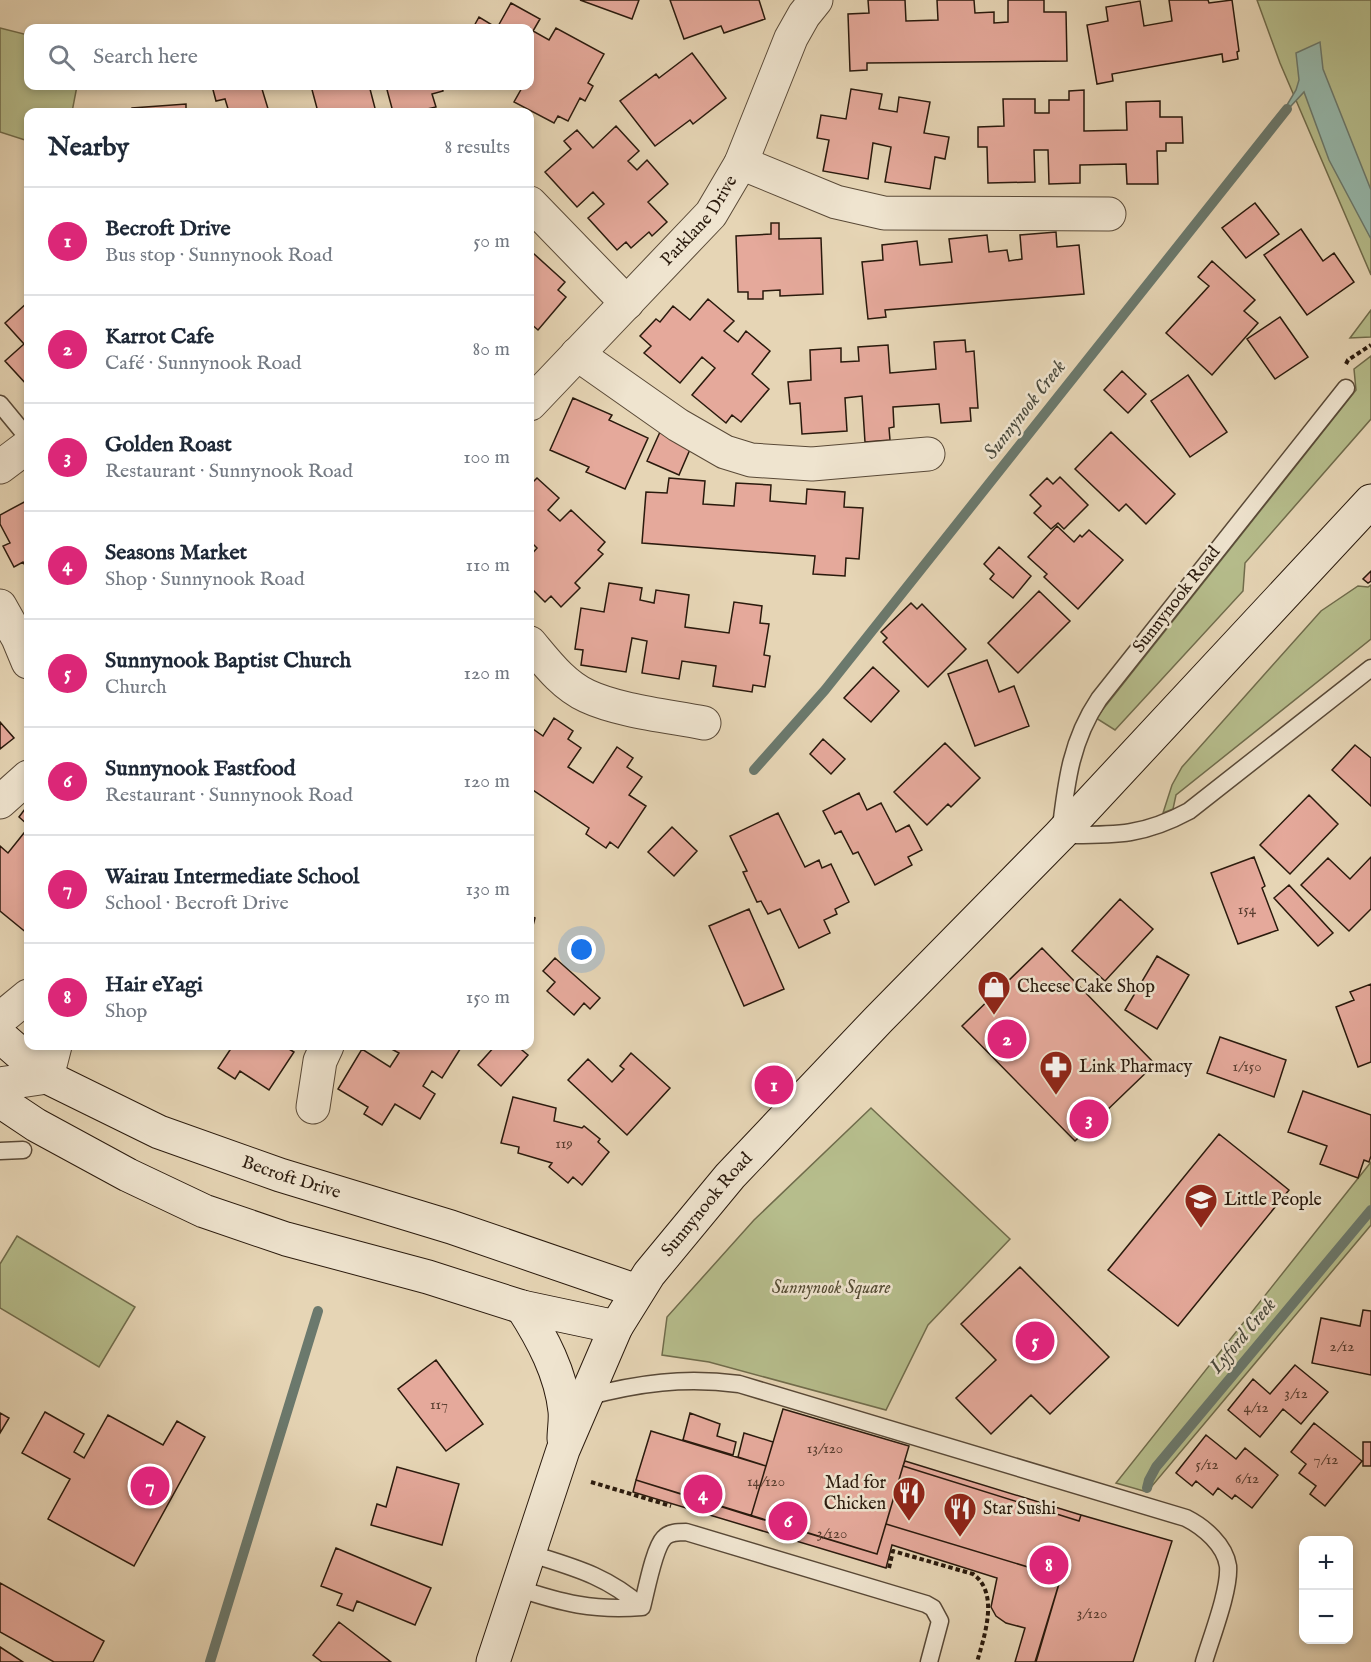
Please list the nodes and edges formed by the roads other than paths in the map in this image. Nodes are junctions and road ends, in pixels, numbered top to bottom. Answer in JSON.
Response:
{"nodes":[{"id":1,"x":816,"y":0,"type":"edge"},
{"id":2,"x":741,"y":162,"type":"junction"},
{"id":3,"x":534,"y":207,"type":"edge"},
{"id":4,"x":1108,"y":214,"type":"dead end"},
{"id":5,"x":627,"y":303,"type":"junction"},
{"id":6,"x":578,"y":354,"type":"junction"},
{"id":7,"x":1346,"y":388,"type":"dead end"},
{"id":8,"x":534,"y":400,"type":"edge"},
{"id":9,"x":0,"y":404,"type":"edge"},
{"id":10,"x":24,"y":433,"type":"edge"},
{"id":11,"x":24,"y":449,"type":"edge"},
{"id":12,"x":928,"y":454,"type":"dead end"},
{"id":13,"x":0,"y":467,"type":"edge"},
{"id":14,"x":1371,"y":501,"type":"edge"},
{"id":15,"x":0,"y":606,"type":"edge"},
{"id":16,"x":24,"y":648,"type":"edge"},
{"id":17,"x":534,"y":648,"type":"edge"},
{"id":18,"x":1371,"y":668,"type":"edge"},
{"id":19,"x":704,"y":723,"type":"dead end"},
{"id":20,"x":24,"y":781,"type":"edge"},
{"id":21,"x":0,"y":802,"type":"edge"},
{"id":22,"x":1060,"y":835,"type":"junction"},
{"id":23,"x":24,"y":999,"type":"edge"},
{"id":24,"x":0,"y":1019,"type":"edge"},
{"id":25,"x":0,"y":1036,"type":"edge"},
{"id":26,"x":54,"y":1050,"type":"edge"},
{"id":27,"x":325,"y":1050,"type":"edge"},
{"id":28,"x":47,"y":1077,"type":"junction"},
{"id":29,"x":0,"y":1084,"type":"edge"},
{"id":30,"x":0,"y":1101,"type":"edge"},
{"id":31,"x":313,"y":1107,"type":"dead end"},
{"id":32,"x":22,"y":1150,"type":"dead end"},
{"id":33,"x":0,"y":1151,"type":"edge"},
{"id":34,"x":638,"y":1291,"type":"junction"},
{"id":35,"x":522,"y":1307,"type":"junction"},
{"id":36,"x":616,"y":1327,"type":"junction"},
{"id":37,"x":586,"y":1397,"type":"junction"},
{"id":38,"x":563,"y":1450,"type":"junction"},
{"id":39,"x":528,"y":1553,"type":"junction"},
{"id":40,"x":517,"y":1588,"type":"junction"},
{"id":41,"x":642,"y":1607,"type":"junction"},
{"id":42,"x":493,"y":1662,"type":"edge"},
{"id":43,"x":929,"y":1662,"type":"edge"},
{"id":44,"x":1204,"y":1662,"type":"edge"}],
"edges":[{"from":1,"to":2,"type":"street","name":"Parklane Drive"},
{"from":2,"to":4,"type":"street"},
{"from":2,"to":5,"type":"street","name":"Parklane Drive"},
{"from":3,"to":5,"type":"street"},
{"from":5,"to":6,"type":"street","name":"Parklane Drive"},
{"from":6,"to":8,"type":"street","name":"Parklane Drive"},
{"from":6,"to":12,"type":"street"},
{"from":7,"to":22,"type":"lane","name":"Sunnynook Road"},
{"from":9,"to":10,"type":"lane"},
{"from":11,"to":13,"type":"street"},
{"from":14,"to":22,"type":"street","name":"Sunnynook Road"},
{"from":15,"to":16,"type":"street"},
{"from":17,"to":19,"type":"street"},
{"from":18,"to":22,"type":"lane"},
{"from":20,"to":21,"type":"street"},
{"from":22,"to":34,"type":"street","name":"Sunnynook Road"},
{"from":23,"to":24,"type":"street"},
{"from":25,"to":28,"type":"street","name":"Becroft Drive"},
{"from":26,"to":28,"type":"street"},
{"from":27,"to":31,"type":"street"},
{"from":28,"to":29,"type":"street"},
{"from":28,"to":34,"type":"street","name":"Becroft Drive"},
{"from":30,"to":35,"type":"street"},
{"from":32,"to":33,"type":"lane"},
{"from":34,"to":36,"type":"street","name":"Sunnynook Road"},
{"from":35,"to":36,"type":"street"},
{"from":35,"to":38,"type":"street"},
{"from":36,"to":37,"type":"street","name":"Sunnynook Road"},
{"from":37,"to":38,"type":"street","name":"Sunnynook Road"},
{"from":37,"to":44,"type":"lane"},
{"from":38,"to":39,"type":"street","name":"Sunnynook Road"},
{"from":39,"to":40,"type":"street","name":"Sunnynook Road"},
{"from":39,"to":41,"type":"lane"},
{"from":40,"to":41,"type":"lane"},
{"from":40,"to":42,"type":"street","name":"Sunnynook Road"},
{"from":41,"to":43,"type":"lane"}]}
